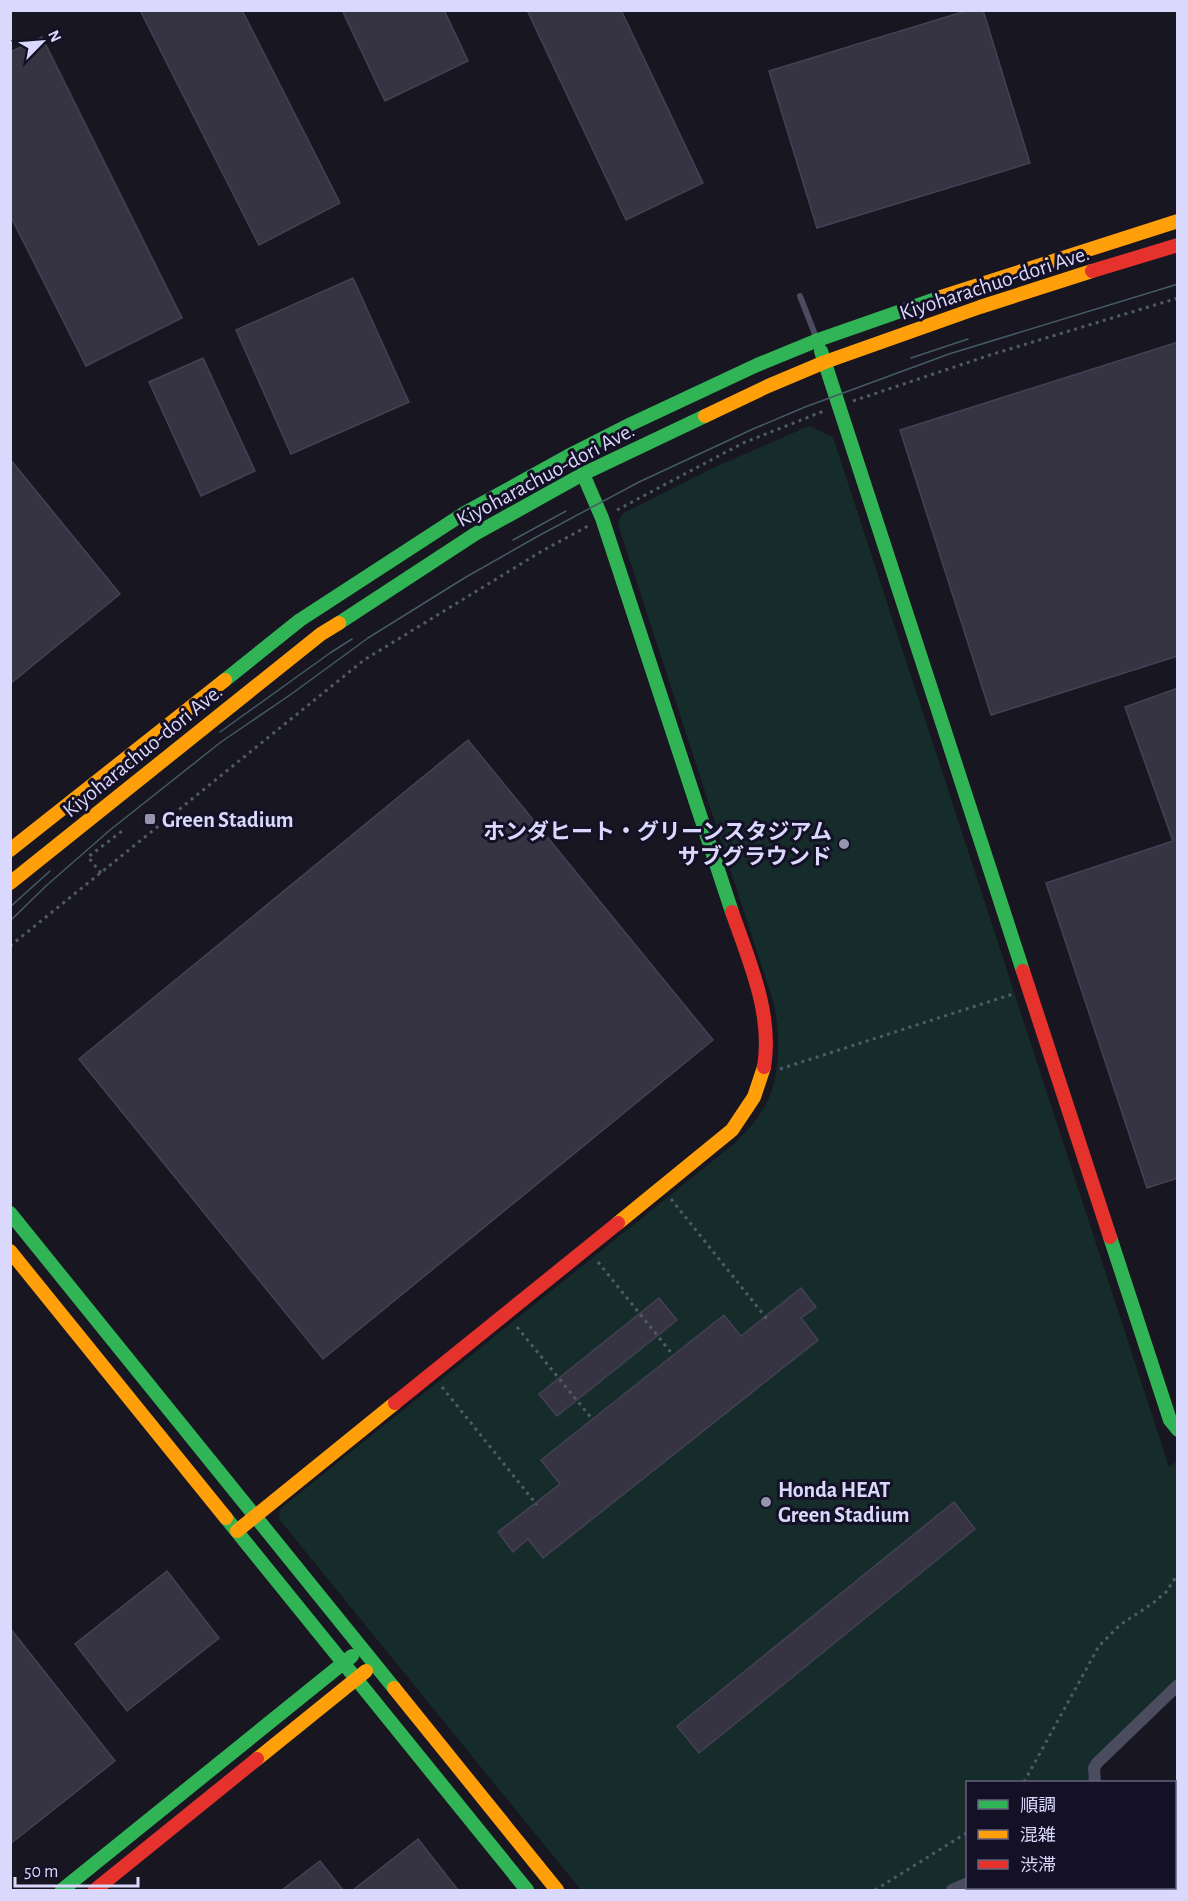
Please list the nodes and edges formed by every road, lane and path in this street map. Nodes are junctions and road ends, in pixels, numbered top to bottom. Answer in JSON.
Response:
{"nodes":[{"id":1,"x":1178,"y":221,"type":"edge"},
{"id":2,"x":1178,"y":245,"type":"edge"},
{"id":3,"x":801,"y":296,"type":"dead end"},
{"id":4,"x":1178,"y":298,"type":"edge"},
{"id":5,"x":818,"y":340,"type":"junction"},
{"id":6,"x":825,"y":362,"type":"junction"},
{"id":7,"x":839,"y":406,"type":"junction"},
{"id":8,"x":583,"y":474,"type":"junction"},
{"id":9,"x":615,"y":512,"type":"dead end"},
{"id":10,"x":590,"y":525,"type":"dead end"},
{"id":11,"x":122,"y":831,"type":"dead end"},
{"id":12,"x":10,"y":850,"type":"edge"},
{"id":13,"x":101,"y":873,"type":"junction"},
{"id":14,"x":10,"y":883,"type":"edge"},
{"id":15,"x":10,"y":946,"type":"edge"},
{"id":16,"x":1018,"y":992,"type":"dead end"},
{"id":17,"x":773,"y":1072,"type":"dead end"},
{"id":18,"x":668,"y":1195,"type":"dead end"},
{"id":19,"x":10,"y":1214,"type":"edge"},
{"id":20,"x":10,"y":1251,"type":"edge"},
{"id":21,"x":593,"y":1256,"type":"dead end"},
{"id":22,"x":766,"y":1319,"type":"dead end"},
{"id":23,"x":512,"y":1320,"type":"dead end"},
{"id":24,"x":673,"y":1355,"type":"dead end"},
{"id":25,"x":437,"y":1381,"type":"dead end"},
{"id":26,"x":592,"y":1419,"type":"dead end"},
{"id":27,"x":1178,"y":1430,"type":"edge"},
{"id":28,"x":537,"y":1505,"type":"dead end"},
{"id":29,"x":256,"y":1516,"type":"junction"},
{"id":30,"x":237,"y":1531,"type":"junction"},
{"id":31,"x":1178,"y":1574,"type":"edge"},
{"id":32,"x":361,"y":1648,"type":"junction"},
{"id":33,"x":344,"y":1662,"type":"junction"},
{"id":34,"x":374,"y":1664,"type":"junction"},
{"id":35,"x":357,"y":1678,"type":"junction"},
{"id":36,"x":1178,"y":1685,"type":"edge"},
{"id":37,"x":1025,"y":1781,"type":"edge"},
{"id":38,"x":1095,"y":1781,"type":"edge"},
{"id":39,"x":966,"y":1833,"type":"edge"},
{"id":40,"x":966,"y":1884,"type":"edge"},
{"id":41,"x":62,"y":1890,"type":"edge"},
{"id":42,"x":95,"y":1890,"type":"edge"},
{"id":43,"x":527,"y":1890,"type":"edge"},
{"id":44,"x":557,"y":1890,"type":"edge"},
{"id":45,"x":875,"y":1890,"type":"edge"},
{"id":46,"x":952,"y":1890,"type":"edge"}],
"edges":[{"from":1,"to":5,"type":"street","name":"Kiyoharachuo-dori Ave."},
{"from":2,"to":6,"type":"street","name":"Kiyoharachuo-dori Ave."},
{"from":3,"to":5,"type":"lane"},
{"from":4,"to":7,"type":"path"},
{"from":5,"to":6,"type":"street"},
{"from":5,"to":12,"type":"street","name":"Kiyoharachuo-dori Ave."},
{"from":6,"to":7,"type":"street"},
{"from":6,"to":8,"type":"street","name":"Kiyoharachuo-dori Ave."},
{"from":7,"to":9,"type":"path"},
{"from":7,"to":27,"type":"street"},
{"from":8,"to":14,"type":"street","name":"Kiyoharachuo-dori Ave."},
{"from":8,"to":29,"type":"street"},
{"from":10,"to":13,"type":"path"},
{"from":11,"to":13,"type":"path"},
{"from":13,"to":15,"type":"path"},
{"from":16,"to":17,"type":"path"},
{"from":18,"to":22,"type":"path"},
{"from":19,"to":29,"type":"street"},
{"from":20,"to":30,"type":"street"},
{"from":21,"to":24,"type":"path"},
{"from":23,"to":26,"type":"path"},
{"from":25,"to":28,"type":"path"},
{"from":29,"to":30,"type":"street"},
{"from":29,"to":32,"type":"street"},
{"from":30,"to":33,"type":"street"},
{"from":31,"to":37,"type":"path"},
{"from":32,"to":33,"type":"street"},
{"from":32,"to":34,"type":"street"},
{"from":33,"to":35,"type":"street"},
{"from":33,"to":41,"type":"street"},
{"from":34,"to":35,"type":"street"},
{"from":34,"to":44,"type":"street"},
{"from":35,"to":42,"type":"street"},
{"from":35,"to":43,"type":"street"},
{"from":36,"to":38,"type":"street"},
{"from":39,"to":45,"type":"path"},
{"from":40,"to":46,"type":"street"}]}
